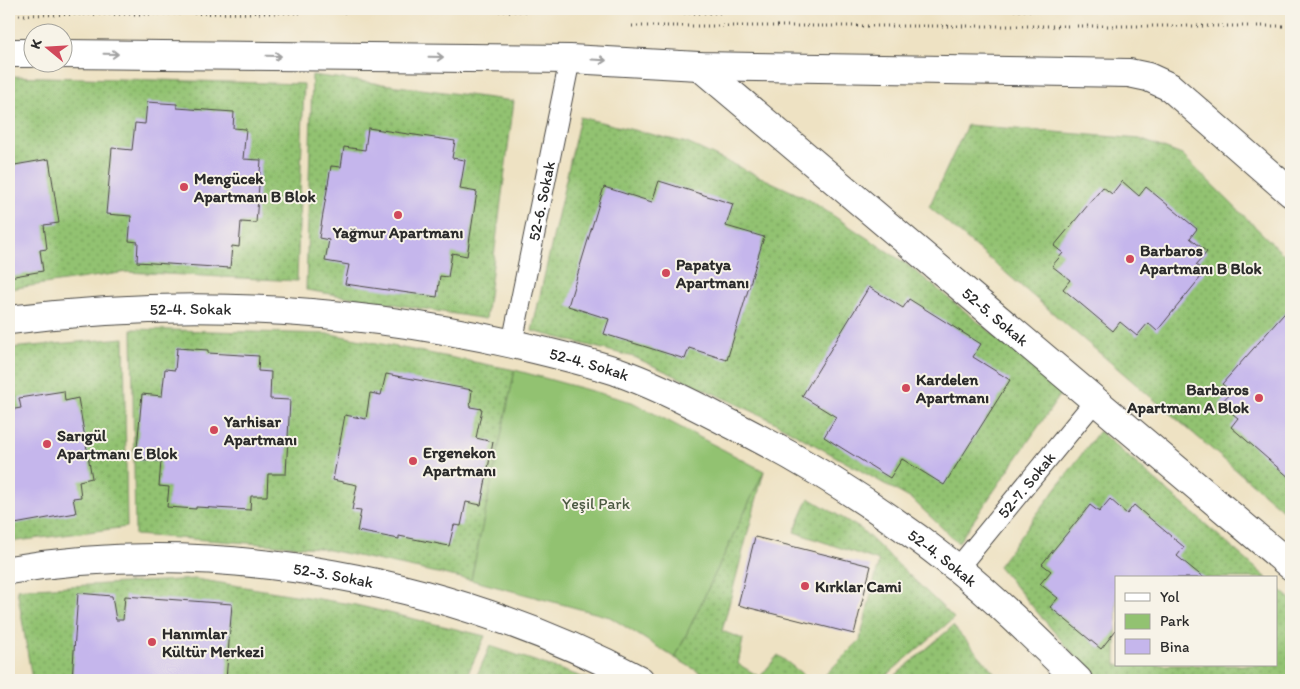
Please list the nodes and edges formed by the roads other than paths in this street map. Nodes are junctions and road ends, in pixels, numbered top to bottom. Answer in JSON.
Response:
{"nodes":[{"id":1,"x":9,"y":53,"type":"edge"},
{"id":2,"x":22,"y":53,"type":"edge"},
{"id":3,"x":72,"y":54,"type":"edge"},
{"id":4,"x":570,"y":59,"type":"junction"},
{"id":5,"x":699,"y":66,"type":"junction"},
{"id":6,"x":1291,"y":193,"type":"edge"},
{"id":7,"x":9,"y":320,"type":"edge"},
{"id":8,"x":512,"y":344,"type":"junction"},
{"id":9,"x":1095,"y":401,"type":"junction"},
{"id":10,"x":1291,"y":566,"type":"edge"},
{"id":11,"x":957,"y":569,"type":"junction"},
{"id":12,"x":9,"y":570,"type":"edge"},
{"id":13,"x":640,"y":680,"type":"edge"},
{"id":14,"x":1078,"y":680,"type":"edge"}],
"edges":[{"from":1,"to":2,"type":"street"},
{"from":3,"to":4,"type":"street","one_way":true},
{"from":4,"to":5,"type":"street","one_way":true},
{"from":4,"to":8,"type":"lane","name":"52-6. Sokak"},
{"from":5,"to":6,"type":"street"},
{"from":5,"to":9,"type":"street","name":"52-5. Sokak"},
{"from":7,"to":8,"type":"street","name":"52-4. Sokak"},
{"from":8,"to":11,"type":"street","name":"52-4. Sokak"},
{"from":9,"to":10,"type":"street","name":"52-5. Sokak"},
{"from":9,"to":11,"type":"lane","name":"52-7. Sokak"},
{"from":11,"to":14,"type":"street","name":"52-4. Sokak"},
{"from":12,"to":13,"type":"street","name":"52-3. Sokak"}]}
